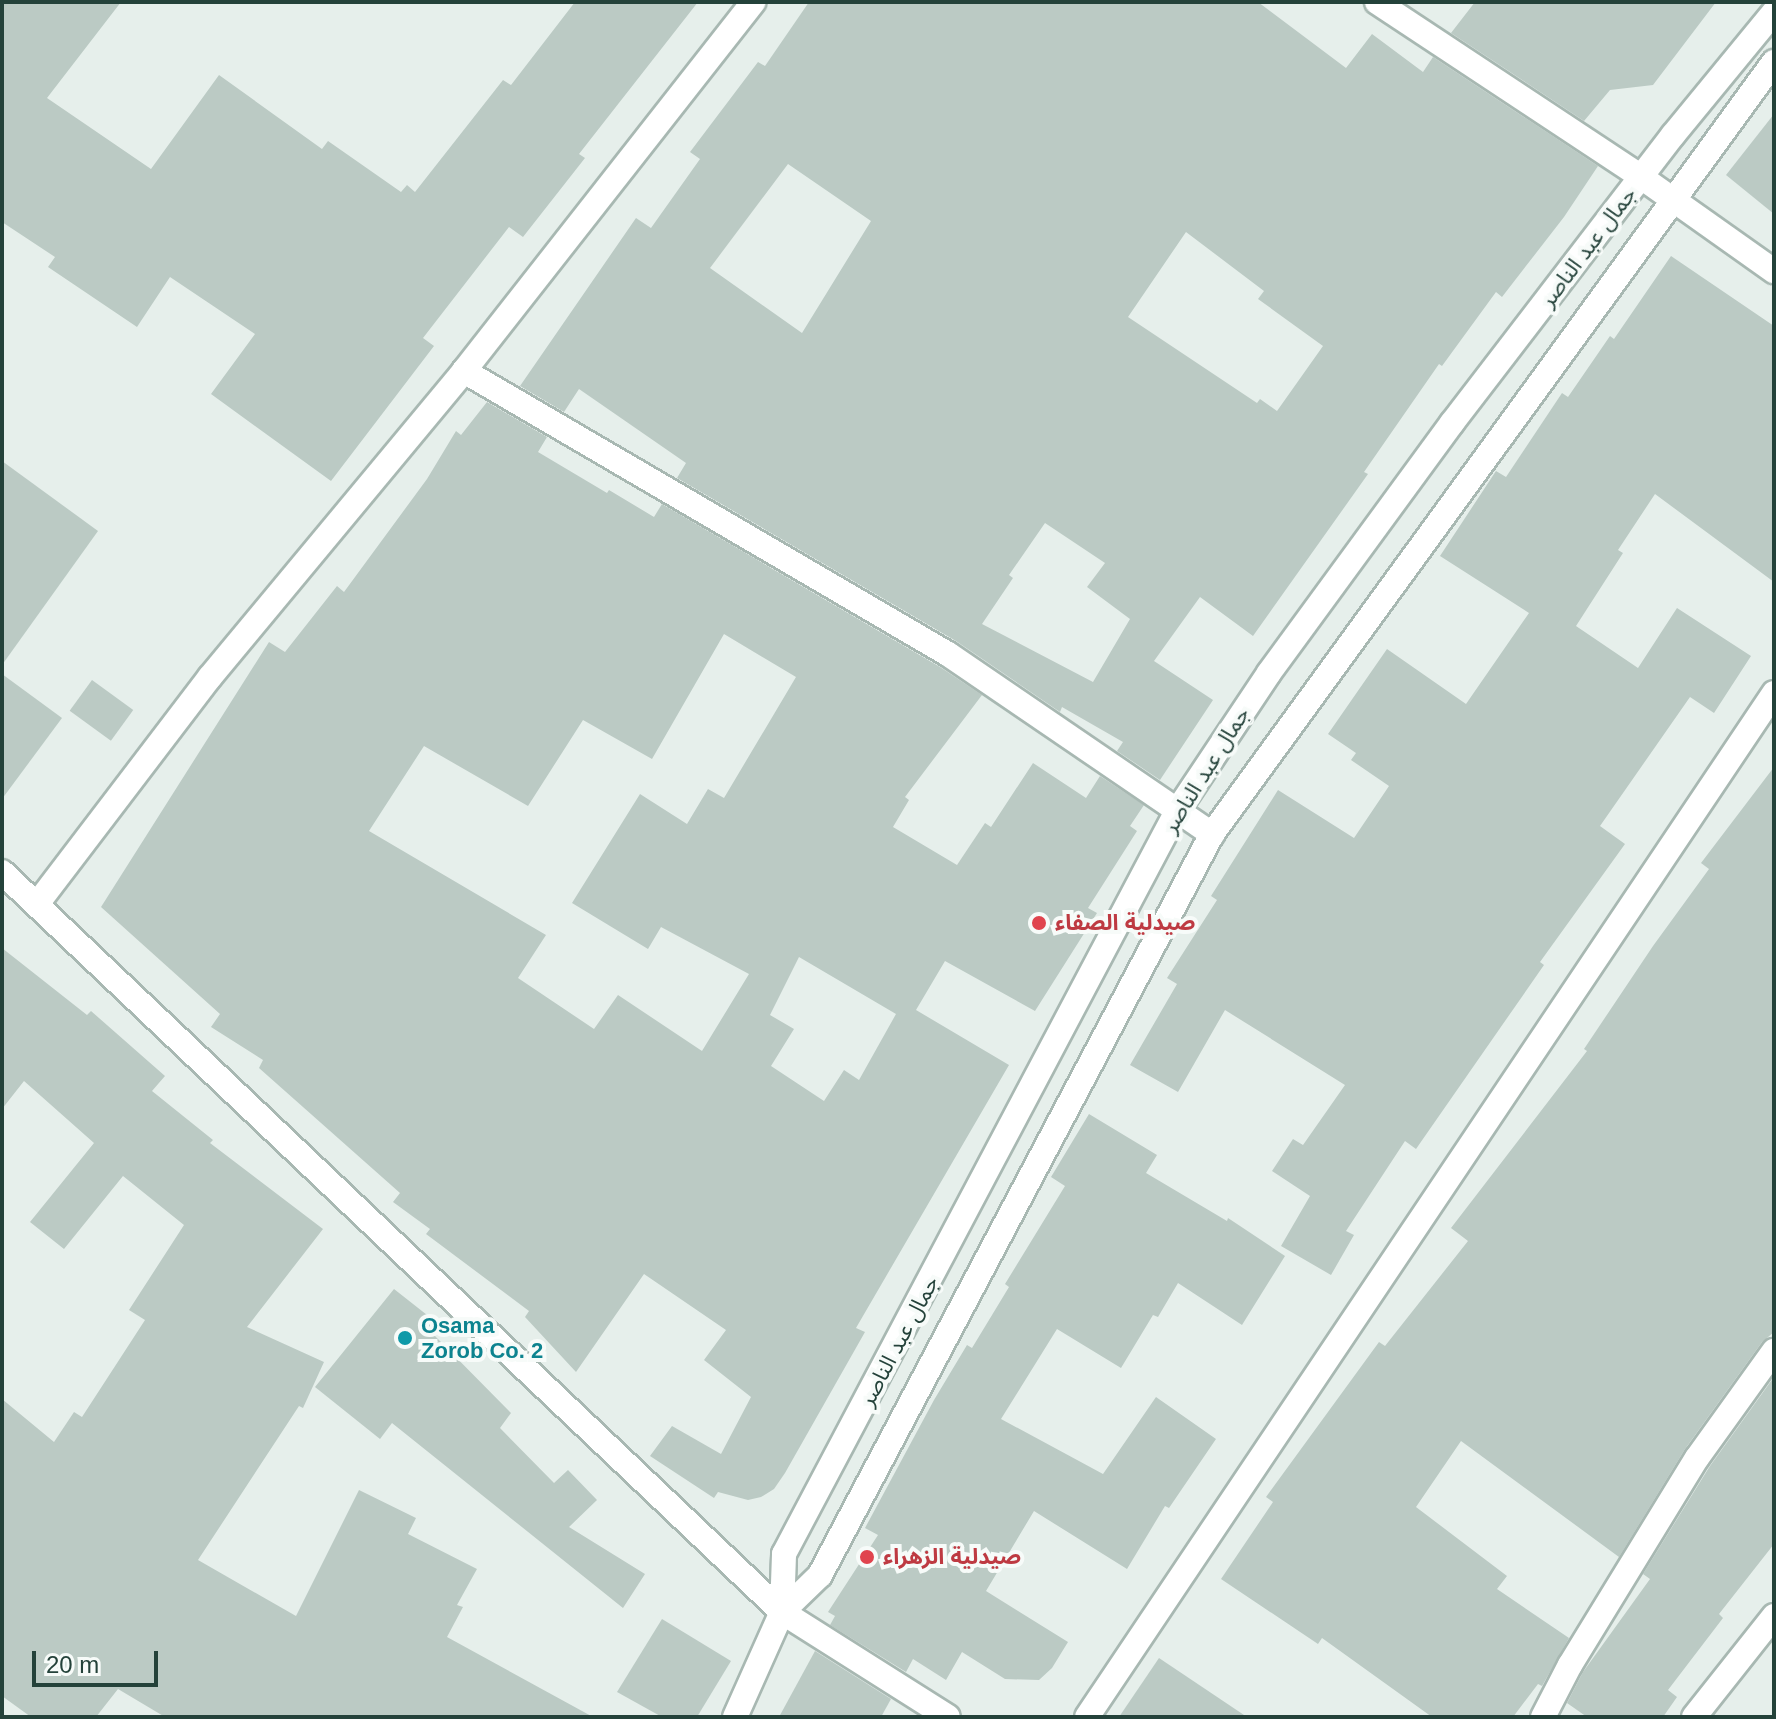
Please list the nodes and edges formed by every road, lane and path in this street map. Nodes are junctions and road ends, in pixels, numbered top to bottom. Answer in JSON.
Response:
{"nodes":[{"id":1,"x":753,"y":2,"type":"edge"},
{"id":2,"x":1377,"y":2,"type":"edge"},
{"id":3,"x":1774,"y":12,"type":"edge"},
{"id":4,"x":1774,"y":62,"type":"edge"},
{"id":5,"x":1641,"y":177,"type":"junction"},
{"id":6,"x":1675,"y":201,"type":"junction"},
{"id":7,"x":1774,"y":271,"type":"edge"},
{"id":8,"x":464,"y":371,"type":"junction"},
{"id":9,"x":1774,"y":693,"type":"edge"},
{"id":10,"x":1177,"y":811,"type":"junction"},
{"id":11,"x":1212,"y":834,"type":"junction"},
{"id":12,"x":2,"y":872,"type":"edge"},
{"id":13,"x":37,"y":904,"type":"junction"},
{"id":14,"x":1774,"y":1351,"type":"edge"},
{"id":15,"x":782,"y":1612,"type":"junction"},
{"id":16,"x":1774,"y":1616,"type":"edge"},
{"id":17,"x":735,"y":1717,"type":"edge"},
{"id":18,"x":948,"y":1717,"type":"edge"},
{"id":19,"x":1087,"y":1717,"type":"edge"},
{"id":20,"x":1543,"y":1717,"type":"edge"},
{"id":21,"x":1694,"y":1717,"type":"edge"}],
"edges":[{"from":1,"to":8,"type":"street"},
{"from":2,"to":5,"type":"street"},
{"from":3,"to":5,"type":"street","name":"جمال عبد الناصر"},
{"from":4,"to":6,"type":"street","name":"جمال عبد الناصر"},
{"from":5,"to":6,"type":"street"},
{"from":5,"to":10,"type":"street","name":"جمال عبد الناصر"},
{"from":6,"to":7,"type":"street"},
{"from":6,"to":11,"type":"street","name":"جمال عبد الناصر"},
{"from":8,"to":10,"type":"street"},
{"from":8,"to":13,"type":"street"},
{"from":9,"to":19,"type":"street"},
{"from":10,"to":11,"type":"street"},
{"from":10,"to":15,"type":"street","name":"جمال عبد الناصر"},
{"from":11,"to":15,"type":"street","name":"جمال عبد الناصر"},
{"from":12,"to":13,"type":"street"},
{"from":13,"to":15,"type":"street"},
{"from":14,"to":20,"type":"street"},
{"from":15,"to":17,"type":"street","name":"جمال عبد الناصر"},
{"from":15,"to":18,"type":"street"},
{"from":16,"to":21,"type":"street"}]}
